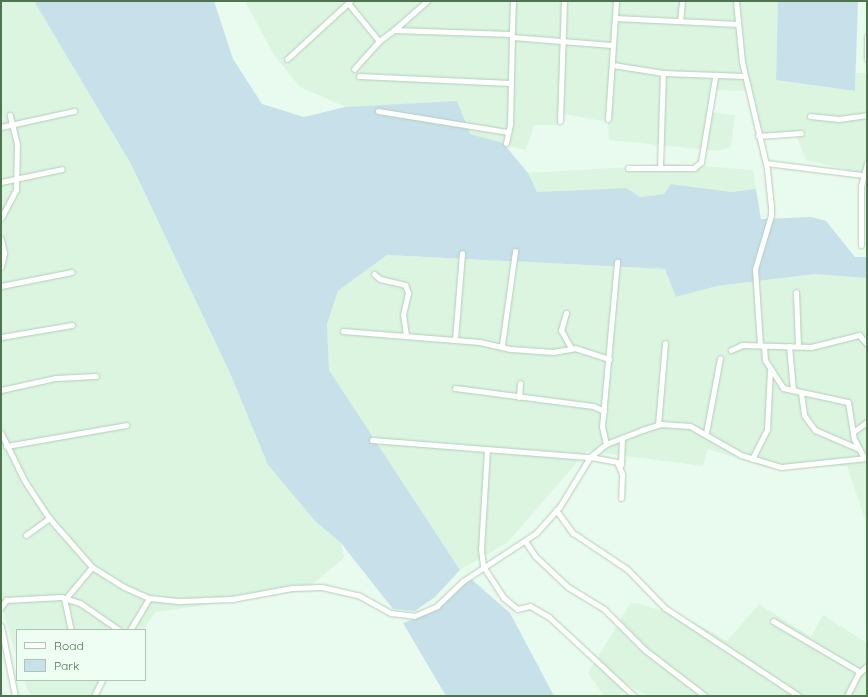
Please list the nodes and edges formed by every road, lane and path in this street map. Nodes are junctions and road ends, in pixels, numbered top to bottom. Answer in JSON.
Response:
{"nodes":[{"id":1,"x":427,"y":1,"type":"edge"},
{"id":2,"x":513,"y":1,"type":"edge"},
{"id":3,"x":564,"y":1,"type":"edge"},
{"id":4,"x":616,"y":1,"type":"edge"},
{"id":5,"x":682,"y":1,"type":"edge"},
{"id":6,"x":736,"y":1,"type":"edge"},
{"id":7,"x":349,"y":2,"type":"edge"},
{"id":8,"x":615,"y":18,"type":"junction"},
{"id":9,"x":680,"y":21,"type":"junction"},
{"id":10,"x":738,"y":24,"type":"junction"},
{"id":11,"x":394,"y":30,"type":"junction"},
{"id":12,"x":512,"y":36,"type":"junction"},
{"id":13,"x":867,"y":36,"type":"edge"},
{"id":14,"x":379,"y":41,"type":"junction"},
{"id":15,"x":563,"y":41,"type":"junction"},
{"id":16,"x":612,"y":45,"type":"junction"},
{"id":17,"x":287,"y":59,"type":"dead end"},
{"id":18,"x":867,"y":59,"type":"edge"},
{"id":19,"x":613,"y":65,"type":"junction"},
{"id":20,"x":354,"y":69,"type":"dead end"},
{"id":21,"x":664,"y":73,"type":"junction"},
{"id":22,"x":359,"y":76,"type":"dead end"},
{"id":23,"x":745,"y":76,"type":"junction"},
{"id":24,"x":715,"y":77,"type":"junction"},
{"id":25,"x":510,"y":83,"type":"junction"},
{"id":26,"x":74,"y":111,"type":"dead end"},
{"id":27,"x":378,"y":111,"type":"dead end"},
{"id":28,"x":10,"y":115,"type":"dead end"},
{"id":29,"x":867,"y":115,"type":"edge"},
{"id":30,"x":810,"y":116,"type":"dead end"},
{"id":31,"x":608,"y":120,"type":"dead end"},
{"id":32,"x":560,"y":121,"type":"dead end"},
{"id":33,"x":11,"y":124,"type":"junction"},
{"id":34,"x":1,"y":127,"type":"edge"},
{"id":35,"x":508,"y":132,"type":"junction"},
{"id":36,"x":801,"y":133,"type":"dead end"},
{"id":37,"x":758,"y":136,"type":"junction"},
{"id":38,"x":506,"y":143,"type":"dead end"},
{"id":39,"x":766,"y":163,"type":"junction"},
{"id":40,"x":867,"y":164,"type":"edge"},
{"id":41,"x":660,"y":167,"type":"junction"},
{"id":42,"x":628,"y":168,"type":"dead end"},
{"id":43,"x":62,"y":169,"type":"dead end"},
{"id":44,"x":863,"y":175,"type":"junction"},
{"id":45,"x":16,"y":180,"type":"junction"},
{"id":46,"x":1,"y":182,"type":"edge"},
{"id":47,"x":864,"y":199,"type":"edge"},
{"id":48,"x":1,"y":218,"type":"edge"},
{"id":49,"x":1,"y":239,"type":"edge"},
{"id":50,"x":861,"y":245,"type":"dead end"},
{"id":51,"x":515,"y":251,"type":"dead end"},
{"id":52,"x":462,"y":253,"type":"dead end"},
{"id":53,"x":617,"y":262,"type":"dead end"},
{"id":54,"x":1,"y":267,"type":"edge"},
{"id":55,"x":72,"y":272,"type":"dead end"},
{"id":56,"x":374,"y":274,"type":"dead end"},
{"id":57,"x":1,"y":286,"type":"edge"},
{"id":58,"x":796,"y":292,"type":"dead end"},
{"id":59,"x":566,"y":313,"type":"dead end"},
{"id":60,"x":72,"y":325,"type":"dead end"},
{"id":61,"x":343,"y":331,"type":"dead end"},
{"id":62,"x":406,"y":336,"type":"junction"},
{"id":63,"x":1,"y":338,"type":"edge"},
{"id":64,"x":455,"y":339,"type":"junction"},
{"id":65,"x":665,"y":343,"type":"dead end"},
{"id":66,"x":867,"y":344,"type":"edge"},
{"id":67,"x":502,"y":345,"type":"junction"},
{"id":68,"x":762,"y":345,"type":"junction"},
{"id":69,"x":789,"y":346,"type":"junction"},
{"id":70,"x":798,"y":346,"type":"junction"},
{"id":71,"x":571,"y":348,"type":"junction"},
{"id":72,"x":731,"y":350,"type":"dead end"},
{"id":73,"x":720,"y":358,"type":"dead end"},
{"id":74,"x":608,"y":359,"type":"junction"},
{"id":75,"x":770,"y":370,"type":"junction"},
{"id":76,"x":96,"y":376,"type":"dead end"},
{"id":77,"x":520,"y":383,"type":"dead end"},
{"id":78,"x":454,"y":388,"type":"dead end"},
{"id":79,"x":1,"y":390,"type":"edge"},
{"id":80,"x":793,"y":390,"type":"junction"},
{"id":81,"x":801,"y":393,"type":"junction"},
{"id":82,"x":519,"y":396,"type":"junction"},
{"id":83,"x":604,"y":411,"type":"junction"},
{"id":84,"x":867,"y":422,"type":"edge"},
{"id":85,"x":126,"y":425,"type":"dead end"},
{"id":86,"x":658,"y":425,"type":"junction"},
{"id":87,"x":853,"y":432,"type":"junction"},
{"id":88,"x":706,"y":433,"type":"junction"},
{"id":89,"x":1,"y":434,"type":"edge"},
{"id":90,"x":622,"y":438,"type":"junction"},
{"id":91,"x":372,"y":440,"type":"dead end"},
{"id":92,"x":606,"y":444,"type":"junction"},
{"id":93,"x":6,"y":446,"type":"junction"},
{"id":94,"x":487,"y":449,"type":"junction"},
{"id":95,"x":859,"y":449,"type":"junction"},
{"id":96,"x":590,"y":457,"type":"junction"},
{"id":97,"x":865,"y":458,"type":"edge"},
{"id":98,"x":752,"y":459,"type":"junction"},
{"id":99,"x":621,"y":465,"type":"junction"},
{"id":100,"x":621,"y":498,"type":"dead end"},
{"id":101,"x":556,"y":510,"type":"junction"},
{"id":102,"x":49,"y":518,"type":"junction"},
{"id":103,"x":26,"y":536,"type":"dead end"},
{"id":104,"x":525,"y":540,"type":"junction"},
{"id":105,"x":483,"y":566,"type":"junction"},
{"id":106,"x":92,"y":567,"type":"junction"},
{"id":107,"x":65,"y":598,"type":"junction"},
{"id":108,"x":149,"y":598,"type":"junction"},
{"id":109,"x":1,"y":608,"type":"edge"},
{"id":110,"x":773,"y":621,"type":"dead end"},
{"id":111,"x":1,"y":626,"type":"edge"},
{"id":112,"x":70,"y":629,"type":"edge"},
{"id":113,"x":118,"y":629,"type":"edge"},
{"id":114,"x":131,"y":629,"type":"edge"},
{"id":115,"x":867,"y":666,"type":"edge"},
{"id":116,"x":860,"y":672,"type":"junction"},
{"id":117,"x":102,"y":681,"type":"edge"},
{"id":118,"x":16,"y":696,"type":"edge"},
{"id":119,"x":94,"y":696,"type":"edge"},
{"id":120,"x":634,"y":696,"type":"edge"},
{"id":121,"x":705,"y":696,"type":"edge"},
{"id":122,"x":799,"y":696,"type":"edge"},
{"id":123,"x":847,"y":696,"type":"edge"}],
"edges":[{"from":1,"to":11,"type":"street"},
{"from":2,"to":12,"type":"street"},
{"from":3,"to":15,"type":"street"},
{"from":4,"to":8,"type":"street"},
{"from":5,"to":9,"type":"street"},
{"from":6,"to":10,"type":"street"},
{"from":7,"to":14,"type":"street"},
{"from":7,"to":17,"type":"street"},
{"from":8,"to":9,"type":"street"},
{"from":8,"to":16,"type":"street"},
{"from":9,"to":10,"type":"street"},
{"from":10,"to":23,"type":"street"},
{"from":11,"to":12,"type":"street"},
{"from":11,"to":14,"type":"street"},
{"from":12,"to":15,"type":"street"},
{"from":12,"to":25,"type":"street"},
{"from":13,"to":18,"type":"street"},
{"from":14,"to":20,"type":"street"},
{"from":15,"to":16,"type":"street"},
{"from":15,"to":32,"type":"street"},
{"from":16,"to":19,"type":"street"},
{"from":19,"to":21,"type":"street"},
{"from":19,"to":31,"type":"street"},
{"from":21,"to":24,"type":"street"},
{"from":21,"to":41,"type":"street"},
{"from":22,"to":25,"type":"street"},
{"from":23,"to":24,"type":"street"},
{"from":23,"to":37,"type":"street"},
{"from":24,"to":41,"type":"street"},
{"from":25,"to":35,"type":"street"},
{"from":26,"to":33,"type":"street"},
{"from":27,"to":35,"type":"street"},
{"from":28,"to":33,"type":"street"},
{"from":29,"to":30,"type":"street"},
{"from":33,"to":34,"type":"street"},
{"from":33,"to":45,"type":"street"},
{"from":35,"to":38,"type":"street"},
{"from":36,"to":37,"type":"street"},
{"from":37,"to":39,"type":"street"},
{"from":39,"to":44,"type":"street"},
{"from":39,"to":68,"type":"street"},
{"from":40,"to":44,"type":"street"},
{"from":41,"to":42,"type":"street"},
{"from":43,"to":45,"type":"street"},
{"from":44,"to":47,"type":"street"},
{"from":45,"to":46,"type":"street"},
{"from":45,"to":48,"type":"street"},
{"from":47,"to":50,"type":"street"},
{"from":49,"to":54,"type":"street"},
{"from":51,"to":67,"type":"street"},
{"from":52,"to":64,"type":"street"},
{"from":53,"to":74,"type":"street"},
{"from":55,"to":57,"type":"street"},
{"from":56,"to":62,"type":"street"},
{"from":58,"to":70,"type":"street"},
{"from":59,"to":71,"type":"street"},
{"from":60,"to":63,"type":"street"},
{"from":61,"to":62,"type":"street"},
{"from":62,"to":64,"type":"street"},
{"from":64,"to":67,"type":"street"},
{"from":65,"to":86,"type":"street"},
{"from":66,"to":70,"type":"street"},
{"from":67,"to":71,"type":"street"},
{"from":68,"to":69,"type":"street"},
{"from":68,"to":72,"type":"street"},
{"from":68,"to":75,"type":"street"},
{"from":69,"to":70,"type":"street"},
{"from":69,"to":80,"type":"street"},
{"from":71,"to":74,"type":"street"},
{"from":73,"to":88,"type":"street"},
{"from":74,"to":83,"type":"street"},
{"from":75,"to":80,"type":"street"},
{"from":75,"to":98,"type":"street"},
{"from":76,"to":79,"type":"street"},
{"from":77,"to":82,"type":"street"},
{"from":78,"to":82,"type":"street"},
{"from":80,"to":81,"type":"street"},
{"from":81,"to":87,"type":"street"},
{"from":81,"to":95,"type":"street"},
{"from":82,"to":83,"type":"street"},
{"from":83,"to":92,"type":"street"},
{"from":84,"to":87,"type":"street"},
{"from":85,"to":93,"type":"street"},
{"from":86,"to":88,"type":"street"},
{"from":86,"to":90,"type":"street"},
{"from":87,"to":95,"type":"street"},
{"from":88,"to":98,"type":"street"},
{"from":89,"to":93,"type":"street"},
{"from":90,"to":92,"type":"street"},
{"from":90,"to":99,"type":"street"},
{"from":91,"to":94,"type":"street"},
{"from":92,"to":96,"type":"street"},
{"from":93,"to":102,"type":"street"},
{"from":94,"to":96,"type":"street"},
{"from":94,"to":105,"type":"street"},
{"from":95,"to":97,"type":"street"},
{"from":96,"to":99,"type":"street"},
{"from":96,"to":101,"type":"street"},
{"from":97,"to":98,"type":"street"},
{"from":99,"to":100,"type":"street"},
{"from":101,"to":104,"type":"street"},
{"from":101,"to":122,"type":"street"},
{"from":102,"to":103,"type":"street"},
{"from":102,"to":106,"type":"street"},
{"from":104,"to":105,"type":"street"},
{"from":104,"to":121,"type":"street"},
{"from":105,"to":108,"type":"street"},
{"from":105,"to":120,"type":"street"},
{"from":106,"to":107,"type":"street"},
{"from":106,"to":108,"type":"street"},
{"from":107,"to":109,"type":"street"},
{"from":107,"to":112,"type":"street"},
{"from":107,"to":113,"type":"street"},
{"from":108,"to":114,"type":"street"},
{"from":110,"to":116,"type":"street"},
{"from":111,"to":118,"type":"street"},
{"from":115,"to":116,"type":"street"},
{"from":116,"to":123,"type":"street"},
{"from":117,"to":119,"type":"street"}]}
